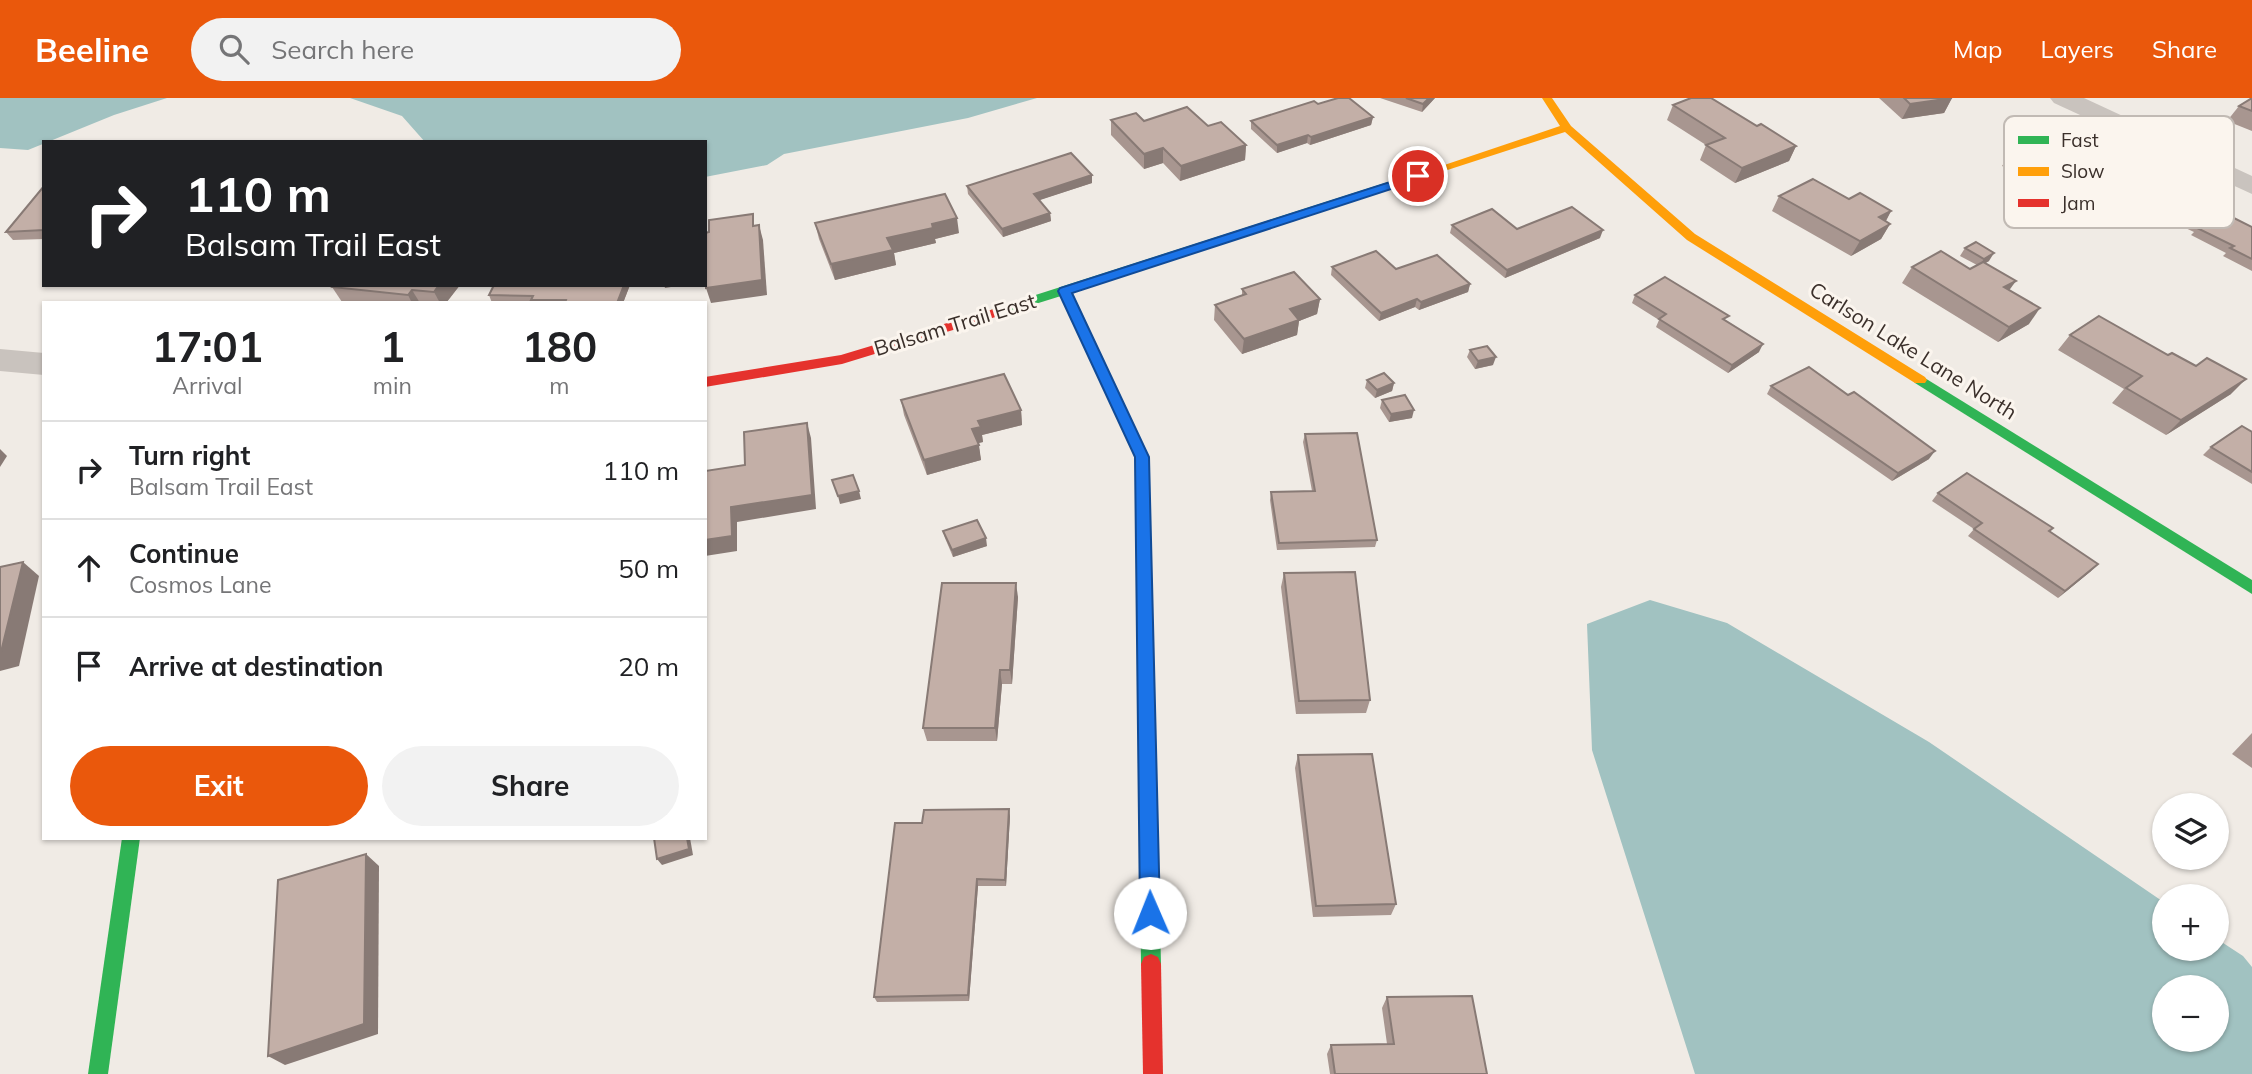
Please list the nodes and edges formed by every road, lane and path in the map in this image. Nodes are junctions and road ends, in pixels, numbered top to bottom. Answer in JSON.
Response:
{"nodes":[{"id":1,"x":1547,"y":98,"type":"edge"},
{"id":2,"x":2063,"y":98,"type":"edge"},
{"id":3,"x":2102,"y":116,"type":"edge"},
{"id":4,"x":1567,"y":128,"type":"junction"},
{"id":5,"x":2234,"y":178,"type":"edge"},
{"id":6,"x":2252,"y":186,"type":"edge"},
{"id":7,"x":1065,"y":291,"type":"junction"},
{"id":8,"x":0,"y":360,"type":"edge"},
{"id":9,"x":42,"y":364,"type":"edge"},
{"id":10,"x":707,"y":382,"type":"edge"},
{"id":11,"x":2252,"y":588,"type":"edge"},
{"id":12,"x":131,"y":840,"type":"edge"},
{"id":13,"x":98,"y":1074,"type":"edge"},
{"id":14,"x":1153,"y":1074,"type":"edge"}],
"edges":[{"from":1,"to":4,"type":"street","name":"Carlson Lake Lane North"},
{"from":2,"to":3,"type":"street"},
{"from":4,"to":7,"type":"street","name":"Balsam Trail East"},
{"from":4,"to":11,"type":"street","name":"Carlson Lake Lane North"},
{"from":5,"to":6,"type":"street"},
{"from":7,"to":10,"type":"street","name":"Balsam Trail East"},
{"from":7,"to":14,"type":"street"},
{"from":8,"to":9,"type":"street"},
{"from":12,"to":13,"type":"street"}]}
